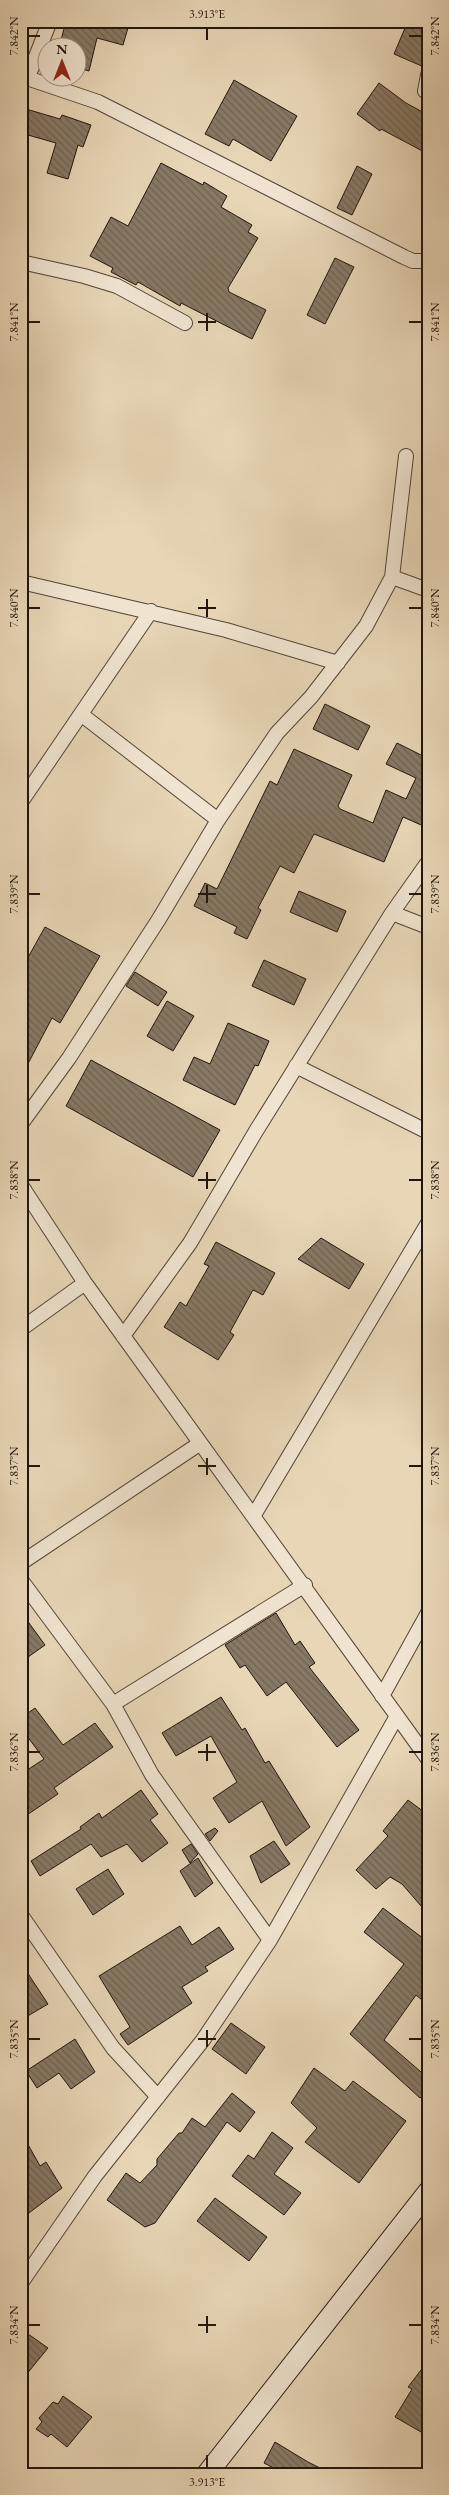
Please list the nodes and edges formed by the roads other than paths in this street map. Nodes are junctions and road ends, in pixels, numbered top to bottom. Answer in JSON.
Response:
{"nodes":[{"id":1,"x":50,"y":21,"type":"edge"},
{"id":2,"x":428,"y":75,"type":"edge"},
{"id":3,"x":25,"y":77,"type":"edge"},
{"id":4,"x":428,"y":93,"type":"edge"},
{"id":5,"x":428,"y":261,"type":"edge"},
{"id":6,"x":21,"y":262,"type":"edge"},
{"id":7,"x":185,"y":323,"type":"dead end"},
{"id":8,"x":406,"y":456,"type":"dead end"},
{"id":9,"x":392,"y":577,"type":"junction"},
{"id":10,"x":21,"y":582,"type":"edge"},
{"id":11,"x":428,"y":590,"type":"edge"},
{"id":12,"x":150,"y":611,"type":"junction"},
{"id":13,"x":338,"y":663,"type":"junction"},
{"id":14,"x":82,"y":715,"type":"junction"},
{"id":15,"x":21,"y":802,"type":"edge"},
{"id":16,"x":218,"y":820,"type":"junction"},
{"id":17,"x":428,"y":862,"type":"edge"},
{"id":18,"x":392,"y":913,"type":"junction"},
{"id":19,"x":428,"y":927,"type":"edge"},
{"id":20,"x":296,"y":1066,"type":"junction"},
{"id":21,"x":21,"y":1124,"type":"edge"},
{"id":22,"x":428,"y":1132,"type":"edge"},
{"id":23,"x":21,"y":1184,"type":"edge"},
{"id":24,"x":428,"y":1223,"type":"edge"},
{"id":25,"x":85,"y":1283,"type":"junction"},
{"id":26,"x":21,"y":1328,"type":"edge"},
{"id":27,"x":123,"y":1336,"type":"junction"},
{"id":28,"x":199,"y":1444,"type":"junction"},
{"id":29,"x":254,"y":1515,"type":"junction"},
{"id":30,"x":21,"y":1562,"type":"edge"},
{"id":31,"x":21,"y":1580,"type":"edge"},
{"id":32,"x":305,"y":1585,"type":"junction"},
{"id":33,"x":428,"y":1613,"type":"edge"},
{"id":34,"x":382,"y":1696,"type":"junction"},
{"id":35,"x":113,"y":1704,"type":"junction"},
{"id":36,"x":397,"y":1716,"type":"junction"},
{"id":37,"x":428,"y":1760,"type":"edge"},
{"id":38,"x":21,"y":1915,"type":"edge"},
{"id":39,"x":270,"y":1940,"type":"junction"},
{"id":40,"x":158,"y":2097,"type":"junction"},
{"id":41,"x":428,"y":2193,"type":"edge"},
{"id":42,"x":26,"y":2265,"type":"edge"},
{"id":43,"x":21,"y":2283,"type":"edge"},
{"id":44,"x":207,"y":2474,"type":"edge"}],
"edges":[{"from":1,"to":3,"type":"street"},
{"from":2,"to":4,"type":"street"},
{"from":3,"to":5,"type":"street"},
{"from":6,"to":7,"type":"street"},
{"from":8,"to":9,"type":"street"},
{"from":9,"to":11,"type":"street"},
{"from":9,"to":13,"type":"street"},
{"from":10,"to":12,"type":"street"},
{"from":12,"to":13,"type":"street"},
{"from":12,"to":14,"type":"street"},
{"from":13,"to":16,"type":"street"},
{"from":14,"to":15,"type":"street"},
{"from":14,"to":16,"type":"street"},
{"from":16,"to":21,"type":"street"},
{"from":17,"to":18,"type":"street"},
{"from":18,"to":19,"type":"street"},
{"from":18,"to":20,"type":"street"},
{"from":20,"to":22,"type":"street"},
{"from":20,"to":27,"type":"street"},
{"from":23,"to":25,"type":"street"},
{"from":24,"to":29,"type":"street"},
{"from":25,"to":26,"type":"street"},
{"from":25,"to":27,"type":"street"},
{"from":27,"to":28,"type":"street"},
{"from":28,"to":29,"type":"street"},
{"from":28,"to":30,"type":"street"},
{"from":29,"to":32,"type":"street"},
{"from":31,"to":35,"type":"street"},
{"from":32,"to":34,"type":"street"},
{"from":32,"to":35,"type":"street"},
{"from":33,"to":34,"type":"street"},
{"from":34,"to":36,"type":"street"},
{"from":35,"to":39,"type":"street"},
{"from":36,"to":37,"type":"street"},
{"from":36,"to":39,"type":"street"},
{"from":38,"to":40,"type":"street"},
{"from":39,"to":40,"type":"street"},
{"from":40,"to":42,"type":"street"},
{"from":41,"to":44,"type":"main road"},
{"from":42,"to":43,"type":"street"}]}
